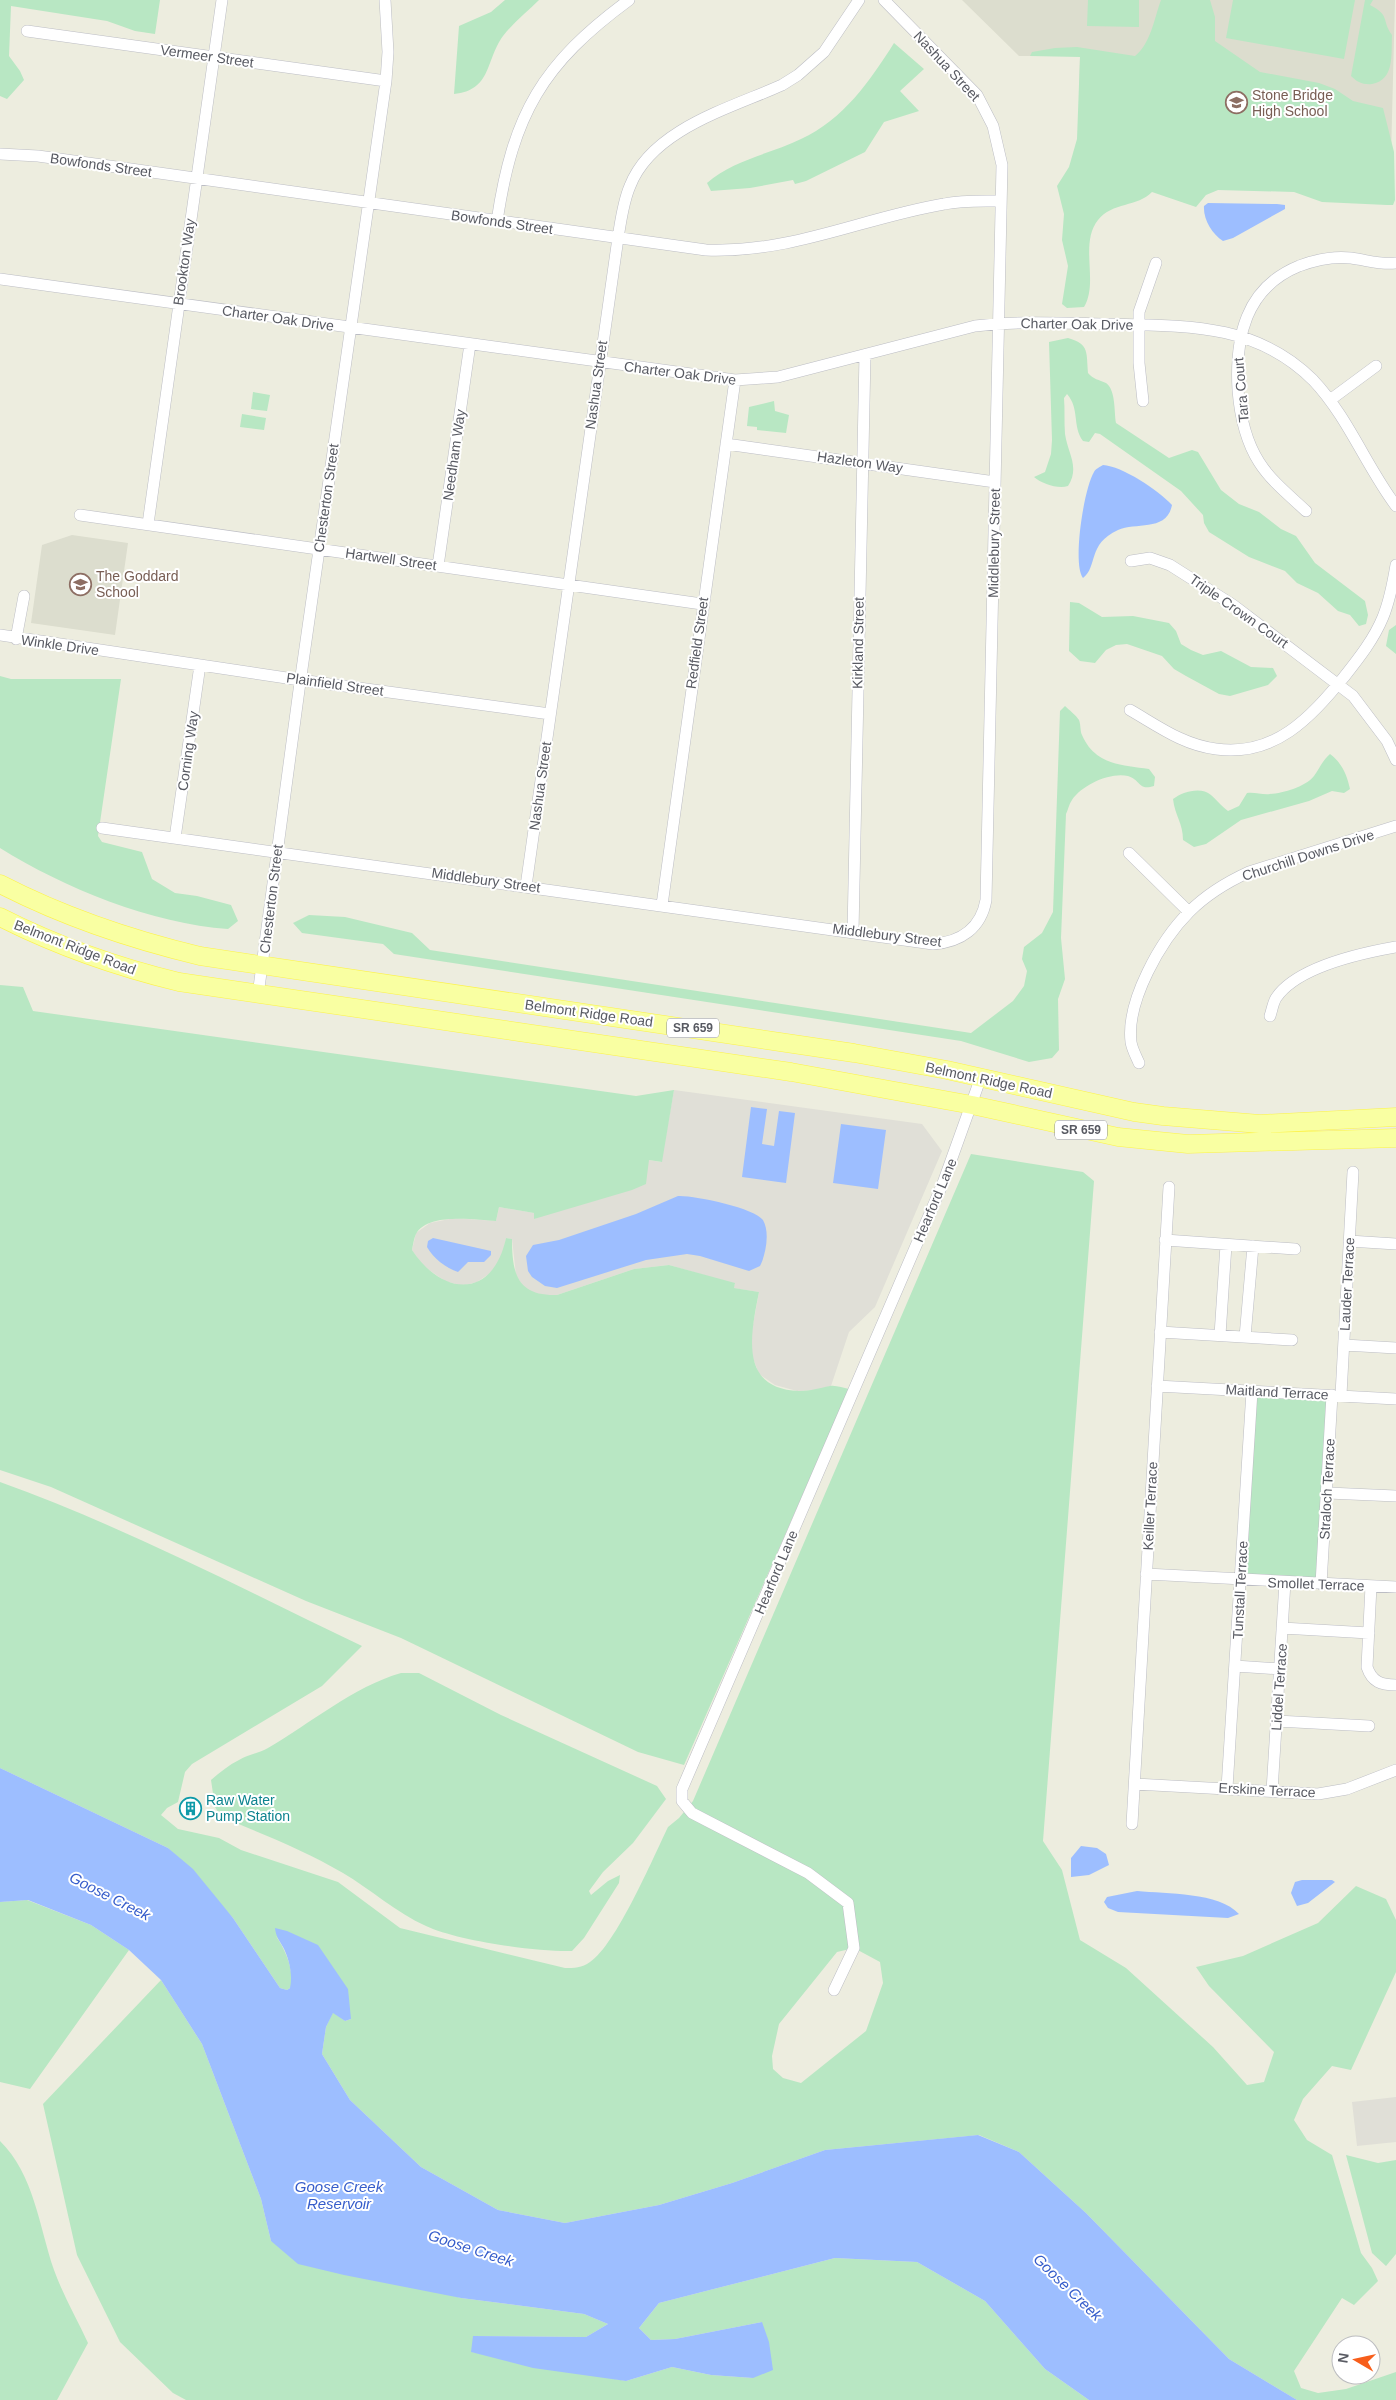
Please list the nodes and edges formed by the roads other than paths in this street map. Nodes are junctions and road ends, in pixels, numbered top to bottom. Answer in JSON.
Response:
{"nodes":[{"id":1,"x":222,"y":0,"type":"edge"},
{"id":2,"x":385,"y":0,"type":"edge"},
{"id":3,"x":629,"y":0,"type":"edge"},
{"id":4,"x":859,"y":0,"type":"edge"},
{"id":5,"x":884,"y":0,"type":"edge"},
{"id":6,"x":28,"y":31,"type":"dead end"},
{"id":7,"x":214,"y":57,"type":"junction"},
{"id":8,"x":386,"y":81,"type":"junction"},
{"id":9,"x":0,"y":154,"type":"edge"},
{"id":10,"x":196,"y":179,"type":"junction"},
{"id":11,"x":1001,"y":200,"type":"junction"},
{"id":12,"x":370,"y":203,"type":"junction"},
{"id":13,"x":497,"y":221,"type":"junction"},
{"id":14,"x":618,"y":238,"type":"junction"},
{"id":15,"x":1396,"y":263,"type":"edge"},
{"id":16,"x":1156,"y":264,"type":"dead end"},
{"id":17,"x":0,"y":278,"type":"edge"},
{"id":18,"x":178,"y":304,"type":"junction"},
{"id":19,"x":998,"y":324,"type":"junction"},
{"id":20,"x":1138,"y":325,"type":"junction"},
{"id":21,"x":352,"y":328,"type":"junction"},
{"id":22,"x":1240,"y":336,"type":"junction"},
{"id":23,"x":470,"y":344,"type":"junction"},
{"id":24,"x":865,"y":355,"type":"junction"},
{"id":25,"x":600,"y":363,"type":"junction"},
{"id":26,"x":1376,"y":366,"type":"dead end"},
{"id":27,"x":735,"y":380,"type":"junction"},
{"id":28,"x":1330,"y":400,"type":"junction"},
{"id":29,"x":1143,"y":401,"type":"dead end"},
{"id":30,"x":726,"y":444,"type":"junction"},
{"id":31,"x":862,"y":462,"type":"junction"},
{"id":32,"x":995,"y":482,"type":"junction"},
{"id":33,"x":1396,"y":506,"type":"edge"},
{"id":34,"x":1306,"y":511,"type":"dead end"},
{"id":35,"x":80,"y":514,"type":"dead end"},
{"id":36,"x":148,"y":524,"type":"junction"},
{"id":37,"x":319,"y":549,"type":"junction"},
{"id":38,"x":1131,"y":560,"type":"dead end"},
{"id":39,"x":1396,"y":565,"type":"edge"},
{"id":40,"x":438,"y":566,"type":"junction"},
{"id":41,"x":568,"y":585,"type":"junction"},
{"id":42,"x":24,"y":596,"type":"dead end"},
{"id":43,"x":702,"y":604,"type":"junction"},
{"id":44,"x":0,"y":634,"type":"edge"},
{"id":45,"x":16,"y":638,"type":"junction"},
{"id":46,"x":120,"y":653,"type":"joint"},
{"id":47,"x":200,"y":664,"type":"junction"},
{"id":48,"x":300,"y":680,"type":"junction"},
{"id":49,"x":1338,"y":684,"type":"junction"},
{"id":50,"x":1130,"y":710,"type":"dead end"},
{"id":51,"x":550,"y":714,"type":"junction"},
{"id":52,"x":1396,"y":760,"type":"edge"},
{"id":53,"x":1396,"y":826,"type":"edge"},
{"id":54,"x":102,"y":828,"type":"dead end"},
{"id":55,"x":176,"y":838,"type":"junction"},
{"id":56,"x":276,"y":852,"type":"junction"},
{"id":57,"x":1129,"y":853,"type":"dead end"},
{"id":58,"x":0,"y":884,"type":"edge"},
{"id":59,"x":526,"y":886,"type":"junction"},
{"id":60,"x":662,"y":905,"type":"junction"},
{"id":61,"x":1188,"y":912,"type":"junction"},
{"id":62,"x":0,"y":917,"type":"edge"},
{"id":63,"x":853,"y":932,"type":"junction"},
{"id":64,"x":1396,"y":947,"type":"edge"},
{"id":65,"x":262,"y":966,"type":"junction"},
{"id":66,"x":258,"y":995,"type":"junction"},
{"id":67,"x":1270,"y":1016,"type":"dead end"},
{"id":68,"x":726,"y":1033,"type":"junction"},
{"id":69,"x":686,"y":1057,"type":"junction"},
{"id":70,"x":1139,"y":1063,"type":"dead end"},
{"id":71,"x":980,"y":1077,"type":"junction"},
{"id":72,"x":972,"y":1105,"type":"junction"},
{"id":73,"x":1396,"y":1117,"type":"edge"},
{"id":74,"x":1396,"y":1138,"type":"edge"},
{"id":75,"x":1353,"y":1172,"type":"dead end"},
{"id":76,"x":1169,"y":1187,"type":"dead end"},
{"id":77,"x":1165,"y":1240,"type":"junction"},
{"id":78,"x":1350,"y":1241,"type":"junction"},
{"id":79,"x":1226,"y":1244,"type":"junction"},
{"id":80,"x":1396,"y":1244,"type":"edge"},
{"id":81,"x":1253,"y":1246,"type":"junction"},
{"id":82,"x":1295,"y":1249,"type":"dead end"},
{"id":83,"x":1160,"y":1332,"type":"junction"},
{"id":84,"x":1220,"y":1335,"type":"junction"},
{"id":85,"x":1245,"y":1337,"type":"junction"},
{"id":86,"x":1292,"y":1340,"type":"dead end"},
{"id":87,"x":1344,"y":1345,"type":"junction"},
{"id":88,"x":1396,"y":1348,"type":"edge"},
{"id":89,"x":1157,"y":1386,"type":"junction"},
{"id":90,"x":1252,"y":1391,"type":"junction"},
{"id":91,"x":1337,"y":1395,"type":"junction"},
{"id":92,"x":1396,"y":1399,"type":"edge"},
{"id":93,"x":1328,"y":1494,"type":"junction"},
{"id":94,"x":1396,"y":1496,"type":"edge"},
{"id":95,"x":1146,"y":1574,"type":"junction"},
{"id":96,"x":1240,"y":1580,"type":"junction"},
{"id":97,"x":1285,"y":1582,"type":"junction"},
{"id":98,"x":1321,"y":1584,"type":"junction"},
{"id":99,"x":1371,"y":1586,"type":"junction"},
{"id":100,"x":1396,"y":1587,"type":"edge"},
{"id":101,"x":1282,"y":1628,"type":"junction"},
{"id":102,"x":1369,"y":1633,"type":"junction"},
{"id":103,"x":1235,"y":1666,"type":"junction"},
{"id":104,"x":1280,"y":1669,"type":"junction"},
{"id":105,"x":1396,"y":1685,"type":"edge"},
{"id":106,"x":1276,"y":1721,"type":"junction"},
{"id":107,"x":1369,"y":1726,"type":"dead end"},
{"id":108,"x":1396,"y":1770,"type":"edge"},
{"id":109,"x":1135,"y":1784,"type":"junction"},
{"id":110,"x":1227,"y":1788,"type":"junction"},
{"id":111,"x":1272,"y":1791,"type":"junction"},
{"id":112,"x":1132,"y":1824,"type":"dead end"},
{"id":113,"x":834,"y":1990,"type":"dead end"}],
"edges":[{"from":1,"to":7,"type":"street","name":"Brookton Way"},
{"from":2,"to":8,"type":"street","name":"Chesterton Street"},
{"from":3,"to":13,"type":"street"},
{"from":4,"to":14,"type":"street","name":"Nashua Street"},
{"from":5,"to":11,"type":"street","name":"Nashua Street"},
{"from":6,"to":7,"type":"street","name":"Vermeer Street"},
{"from":7,"to":8,"type":"street","name":"Vermeer Street"},
{"from":7,"to":10,"type":"street","name":"Brookton Way"},
{"from":8,"to":12,"type":"street","name":"Chesterton Street"},
{"from":9,"to":10,"type":"street","name":"Bowfonds Street"},
{"from":10,"to":12,"type":"street","name":"Bowfonds Street"},
{"from":10,"to":18,"type":"street","name":"Brookton Way"},
{"from":11,"to":14,"type":"street","name":"Bowfonds Street"},
{"from":11,"to":19,"type":"street","name":"Middlebury Street"},
{"from":12,"to":13,"type":"street","name":"Bowfonds Street"},
{"from":12,"to":21,"type":"street","name":"Chesterton Street"},
{"from":13,"to":14,"type":"street","name":"Bowfonds Street"},
{"from":14,"to":25,"type":"street","name":"Nashua Street"},
{"from":15,"to":22,"type":"street","name":"Tara Court"},
{"from":16,"to":20,"type":"street"},
{"from":17,"to":18,"type":"street","name":"Charter Oak Drive"},
{"from":18,"to":21,"type":"street","name":"Charter Oak Drive"},
{"from":18,"to":36,"type":"street","name":"Brookton Way"},
{"from":19,"to":20,"type":"street","name":"Charter Oak Drive"},
{"from":19,"to":24,"type":"street","name":"Charter Oak Drive"},
{"from":19,"to":32,"type":"street","name":"Middlebury Street"},
{"from":20,"to":22,"type":"street","name":"Charter Oak Drive"},
{"from":20,"to":29,"type":"street"},
{"from":21,"to":23,"type":"street","name":"Charter Oak Drive"},
{"from":21,"to":37,"type":"street","name":"Chesterton Street"},
{"from":22,"to":28,"type":"street","name":"Charter Oak Drive"},
{"from":22,"to":34,"type":"street","name":"Tara Court"},
{"from":23,"to":25,"type":"street","name":"Charter Oak Drive"},
{"from":23,"to":40,"type":"street","name":"Needham Way"},
{"from":24,"to":27,"type":"street","name":"Charter Oak Drive"},
{"from":24,"to":31,"type":"street","name":"Kirkland Street"},
{"from":25,"to":27,"type":"street","name":"Charter Oak Drive"},
{"from":25,"to":41,"type":"street","name":"Nashua Street"},
{"from":26,"to":28,"type":"street"},
{"from":27,"to":30,"type":"street","name":"Redfield Street"},
{"from":28,"to":33,"type":"street","name":"Charter Oak Drive"},
{"from":30,"to":31,"type":"street","name":"Hazleton Way"},
{"from":30,"to":43,"type":"street","name":"Redfield Street"},
{"from":31,"to":32,"type":"street","name":"Hazleton Way"},
{"from":31,"to":63,"type":"street","name":"Kirkland Street"},
{"from":32,"to":63,"type":"street","name":"Middlebury Street"},
{"from":35,"to":36,"type":"street","name":"Hartwell Street"},
{"from":36,"to":37,"type":"street","name":"Hartwell Street"},
{"from":37,"to":40,"type":"street","name":"Hartwell Street"},
{"from":37,"to":48,"type":"street","name":"Chesterton Street"},
{"from":38,"to":49,"type":"street","name":"Triple Crown Court"},
{"from":39,"to":49,"type":"street"},
{"from":40,"to":41,"type":"street","name":"Hartwell Street"},
{"from":41,"to":43,"type":"street","name":"Hartwell Street"},
{"from":41,"to":51,"type":"street","name":"Nashua Street"},
{"from":42,"to":45,"type":"street"},
{"from":43,"to":60,"type":"street","name":"Redfield Street"},
{"from":44,"to":45,"type":"street","name":"Winkle Drive"},
{"from":45,"to":46,"type":"street","name":"Winkle Drive"},
{"from":46,"to":47,"type":"street","name":"Plainfield Street"},
{"from":47,"to":48,"type":"street","name":"Plainfield Street"},
{"from":47,"to":55,"type":"street","name":"Corning Way"},
{"from":48,"to":51,"type":"street","name":"Plainfield Street"},
{"from":48,"to":56,"type":"street","name":"Chesterton Street"},
{"from":49,"to":50,"type":"street"},
{"from":49,"to":52,"type":"street","name":"Triple Crown Court"},
{"from":51,"to":59,"type":"street","name":"Nashua Street"},
{"from":53,"to":61,"type":"street","name":"Churchill Downs Drive"},
{"from":54,"to":55,"type":"street","name":"Middlebury Street"},
{"from":55,"to":56,"type":"street","name":"Middlebury Street"},
{"from":56,"to":59,"type":"street","name":"Middlebury Street"},
{"from":56,"to":65,"type":"street","name":"Chesterton Street"},
{"from":57,"to":61,"type":"street"},
{"from":58,"to":65,"type":"main road","name":"Belmont Ridge Road","number":"SR 659"},
{"from":59,"to":60,"type":"street","name":"Middlebury Street"},
{"from":60,"to":63,"type":"street","name":"Middlebury Street"},
{"from":61,"to":70,"type":"street","name":"Churchill Downs Drive"},
{"from":62,"to":66,"type":"main road","name":"Belmont Ridge Road","number":"SR 659"},
{"from":64,"to":67,"type":"street"},
{"from":65,"to":66,"type":"street","name":"Chesterton Street"},
{"from":65,"to":68,"type":"main road","name":"Belmont Ridge Road","number":"SR 659"},
{"from":66,"to":69,"type":"main road","name":"Belmont Ridge Road","number":"SR 659"},
{"from":68,"to":69,"type":"main road"},
{"from":68,"to":71,"type":"main road","name":"Belmont Ridge Road","number":"SR 659"},
{"from":69,"to":72,"type":"main road","name":"Belmont Ridge Road","number":"SR 659"},
{"from":71,"to":72,"type":"street","name":"Hearford Lane"},
{"from":71,"to":73,"type":"main road","name":"Belmont Ridge Road","number":"SR 659"},
{"from":72,"to":74,"type":"main road","name":"Belmont Ridge Road","number":"SR 659"},
{"from":72,"to":113,"type":"street","name":"Hearford Lane"},
{"from":75,"to":78,"type":"street","name":"Lauder Terrace"},
{"from":76,"to":77,"type":"street","name":"Keiller Terrace"},
{"from":77,"to":79,"type":"street"},
{"from":77,"to":83,"type":"street","name":"Keiller Terrace"},
{"from":78,"to":80,"type":"street"},
{"from":78,"to":87,"type":"street","name":"Lauder Terrace"},
{"from":79,"to":81,"type":"street"},
{"from":79,"to":84,"type":"street"},
{"from":81,"to":82,"type":"street"},
{"from":81,"to":85,"type":"street"},
{"from":83,"to":84,"type":"street"},
{"from":83,"to":89,"type":"street","name":"Keiller Terrace"},
{"from":84,"to":85,"type":"street"},
{"from":85,"to":86,"type":"street"},
{"from":87,"to":88,"type":"street"},
{"from":87,"to":91,"type":"street","name":"Lauder Terrace"},
{"from":89,"to":90,"type":"street","name":"Maitland Terrace"},
{"from":89,"to":95,"type":"street","name":"Keiller Terrace"},
{"from":90,"to":91,"type":"street","name":"Maitland Terrace"},
{"from":90,"to":96,"type":"street","name":"Tunstall Terrace"},
{"from":91,"to":92,"type":"street","name":"Maitland Terrace"},
{"from":91,"to":93,"type":"street","name":"Straloch Terrace"},
{"from":93,"to":94,"type":"street"},
{"from":93,"to":98,"type":"street","name":"Straloch Terrace"},
{"from":95,"to":96,"type":"street","name":"Smollet Terrace"},
{"from":95,"to":109,"type":"street","name":"Keiller Terrace"},
{"from":96,"to":97,"type":"street","name":"Smollet Terrace"},
{"from":96,"to":103,"type":"street","name":"Tunstall Terrace"},
{"from":97,"to":98,"type":"street","name":"Smollet Terrace"},
{"from":97,"to":101,"type":"street","name":"Liddel Terrace"},
{"from":98,"to":99,"type":"street","name":"Smollet Terrace"},
{"from":99,"to":100,"type":"street","name":"Smollet Terrace"},
{"from":99,"to":102,"type":"street"},
{"from":101,"to":102,"type":"street"},
{"from":101,"to":104,"type":"street","name":"Liddel Terrace"},
{"from":102,"to":105,"type":"street"},
{"from":103,"to":104,"type":"street"},
{"from":103,"to":110,"type":"street","name":"Tunstall Terrace"},
{"from":104,"to":106,"type":"street","name":"Liddel Terrace"},
{"from":106,"to":107,"type":"street"},
{"from":106,"to":111,"type":"street","name":"Liddel Terrace"},
{"from":108,"to":111,"type":"street","name":"Erskine Terrace"},
{"from":109,"to":110,"type":"street","name":"Erskine Terrace"},
{"from":109,"to":112,"type":"street","name":"Keiller Terrace"},
{"from":110,"to":111,"type":"street","name":"Erskine Terrace"}]}
